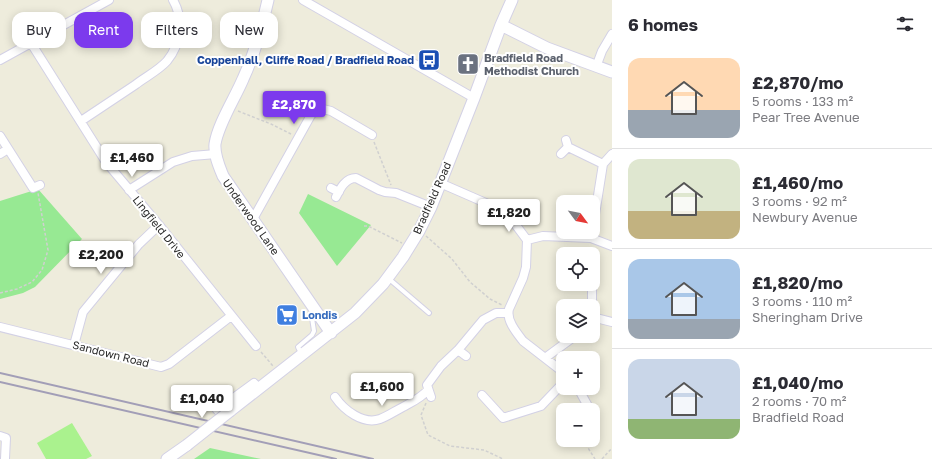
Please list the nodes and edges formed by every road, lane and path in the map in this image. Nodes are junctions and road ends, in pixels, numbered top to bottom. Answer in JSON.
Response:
{"nodes":[{"id":1,"x":109,"y":0,"type":"edge"},
{"id":2,"x":174,"y":0,"type":"edge"},
{"id":3,"x":268,"y":0,"type":"edge"},
{"id":4,"x":304,"y":0,"type":"edge"},
{"id":5,"x":512,"y":0,"type":"edge"},
{"id":6,"x":66,"y":23,"type":"edge"},
{"id":7,"x":501,"y":25,"type":"junction"},
{"id":8,"x":612,"y":34,"type":"edge"},
{"id":9,"x":21,"y":48,"type":"edge"},
{"id":10,"x":33,"y":48,"type":"edge"},
{"id":11,"x":0,"y":60,"type":"edge"},
{"id":12,"x":596,"y":67,"type":"junction"},
{"id":13,"x":612,"y":72,"type":"edge"},
{"id":14,"x":474,"y":98,"type":"junction"},
{"id":15,"x":230,"y":108,"type":"junction"},
{"id":16,"x":80,"y":121,"type":"junction"},
{"id":17,"x":372,"y":135,"type":"joint"},
{"id":18,"x":0,"y":136,"type":"edge"},
{"id":19,"x":298,"y":138,"type":"junction"},
{"id":20,"x":8,"y":149,"type":"junction"},
{"id":21,"x":0,"y":154,"type":"edge"},
{"id":22,"x":216,"y":154,"type":"junction"},
{"id":23,"x":561,"y":154,"type":"dead end"},
{"id":24,"x":612,"y":154,"type":"edge"},
{"id":25,"x":603,"y":164,"type":"junction"},
{"id":26,"x":440,"y":183,"type":"junction"},
{"id":27,"x":391,"y":186,"type":"dead end"},
{"id":28,"x":33,"y":188,"type":"joint"},
{"id":29,"x":331,"y":188,"type":"dead end"},
{"id":30,"x":129,"y":190,"type":"junction"},
{"id":31,"x":598,"y":195,"type":"edge"},
{"id":32,"x":431,"y":207,"type":"junction"},
{"id":33,"x":253,"y":219,"type":"junction"},
{"id":34,"x":159,"y":225,"type":"junction"},
{"id":35,"x":364,"y":226,"type":"dead end"},
{"id":36,"x":419,"y":231,"type":"junction"},
{"id":37,"x":556,"y":236,"type":"edge"},
{"id":38,"x":599,"y":239,"type":"edge"},
{"id":39,"x":527,"y":240,"type":"junction"},
{"id":40,"x":612,"y":246,"type":"edge"},
{"id":41,"x":409,"y":248,"type":"junction"},
{"id":42,"x":388,"y":278,"type":"junction"},
{"id":43,"x":0,"y":293,"type":"edge"},
{"id":44,"x":508,"y":311,"type":"junction"},
{"id":45,"x":317,"y":312,"type":"junction"},
{"id":46,"x":429,"y":313,"type":"dead end"},
{"id":47,"x":231,"y":316,"type":"junction"},
{"id":48,"x":600,"y":318,"type":"edge"},
{"id":49,"x":612,"y":322,"type":"edge"},
{"id":50,"x":0,"y":327,"type":"edge"},
{"id":51,"x":330,"y":333,"type":"junction"},
{"id":52,"x":565,"y":343,"type":"edge"},
{"id":53,"x":74,"y":345,"type":"junction"},
{"id":54,"x":256,"y":346,"type":"joint"},
{"id":55,"x":458,"y":350,"type":"junction"},
{"id":56,"x":302,"y":355,"type":"junction"},
{"id":57,"x":466,"y":356,"type":"dead end"},
{"id":58,"x":545,"y":358,"type":"junction"},
{"id":59,"x":556,"y":367,"type":"edge"},
{"id":60,"x":279,"y":373,"type":"junction"},
{"id":61,"x":259,"y":388,"type":"junction"},
{"id":62,"x":556,"y":390,"type":"edge"},
{"id":63,"x":430,"y":393,"type":"junction"},
{"id":64,"x":482,"y":395,"type":"dead end"},
{"id":65,"x":335,"y":397,"type":"dead end"},
{"id":66,"x":217,"y":410,"type":"dead end"},
{"id":67,"x":7,"y":437,"type":"edge"},
{"id":68,"x":587,"y":447,"type":"edge"},
{"id":69,"x":612,"y":448,"type":"edge"},
{"id":70,"x":5,"y":459,"type":"edge"},
{"id":71,"x":168,"y":459,"type":"edge"},
{"id":72,"x":503,"y":459,"type":"edge"},
{"id":73,"x":595,"y":459,"type":"edge"},
{"id":74,"x":602,"y":459,"type":"edge"}],
"edges":[{"from":1,"to":6,"type":"street"},
{"from":2,"to":16,"type":"street"},
{"from":3,"to":15,"type":"main road","name":"Underwood Lane"},
{"from":4,"to":14,"type":"street"},
{"from":5,"to":7,"type":"main road","name":"Bradfield Road"},
{"from":7,"to":12,"type":"main road"},
{"from":7,"to":14,"type":"main road","name":"Bradfield Road"},
{"from":8,"to":12,"type":"street"},
{"from":9,"to":11,"type":"street"},
{"from":10,"to":16,"type":"street","name":"Lingfield Drive"},
{"from":12,"to":13,"type":"main road"},
{"from":14,"to":26,"type":"main road","name":"Bradfield Road"},
{"from":15,"to":19,"type":"path"},
{"from":15,"to":22,"type":"main road","name":"Underwood Lane"},
{"from":16,"to":30,"type":"street","name":"Lingfield Drive"},
{"from":17,"to":19,"type":"street"},
{"from":17,"to":27,"type":"path"},
{"from":18,"to":20,"type":"street"},
{"from":19,"to":33,"type":"street"},
{"from":20,"to":21,"type":"street"},
{"from":20,"to":28,"type":"street"},
{"from":22,"to":30,"type":"street"},
{"from":22,"to":33,"type":"main road","name":"Underwood Lane"},
{"from":23,"to":25,"type":"street"},
{"from":24,"to":25,"type":"street"},
{"from":25,"to":31,"type":"street"},
{"from":26,"to":32,"type":"main road","name":"Bradfield Road"},
{"from":26,"to":39,"type":"street"},
{"from":28,"to":43,"type":"path"},
{"from":29,"to":32,"type":"street"},
{"from":30,"to":34,"type":"street","name":"Lingfield Drive"},
{"from":32,"to":36,"type":"main road","name":"Bradfield Road"},
{"from":33,"to":45,"type":"main road","name":"Underwood Lane"},
{"from":34,"to":47,"type":"street","name":"Lingfield Drive"},
{"from":34,"to":53,"type":"street"},
{"from":35,"to":41,"type":"path"},
{"from":36,"to":41,"type":"main road","name":"Bradfield Road"},
{"from":36,"to":44,"type":"path"},
{"from":37,"to":39,"type":"street"},
{"from":38,"to":40,"type":"street"},
{"from":39,"to":44,"type":"street"},
{"from":41,"to":42,"type":"main road","name":"Bradfield Road"},
{"from":42,"to":46,"type":"lane"},
{"from":42,"to":51,"type":"main road","name":"Bradfield Road"},
{"from":44,"to":55,"type":"street"},
{"from":44,"to":58,"type":"street"},
{"from":45,"to":51,"type":"main road","name":"Underwood Lane"},
{"from":45,"to":56,"type":"lane"},
{"from":47,"to":53,"type":"street","name":"Sandown Road"},
{"from":47,"to":54,"type":"street","name":"Lingfield Drive"},
{"from":48,"to":49,"type":"street"},
{"from":50,"to":53,"type":"street","name":"Sandown Road"},
{"from":51,"to":56,"type":"main road","name":"Bradfield Road"},
{"from":52,"to":58,"type":"street"},
{"from":54,"to":60,"type":"path"},
{"from":55,"to":57,"type":"street"},
{"from":55,"to":63,"type":"street"},
{"from":56,"to":60,"type":"main road","name":"Bradfield Road"},
{"from":58,"to":59,"type":"street"},
{"from":60,"to":61,"type":"main road","name":"Bradfield Road"},
{"from":61,"to":66,"type":"street","name":"Bradfield Road"},
{"from":61,"to":71,"type":"main road","name":"Bradfield Road","bridge":true},
{"from":62,"to":64,"type":"street"},
{"from":63,"to":65,"type":"street"},
{"from":63,"to":72,"type":"path"},
{"from":67,"to":70,"type":"street"},
{"from":68,"to":73,"type":"path"},
{"from":69,"to":74,"type":"path"}]}
